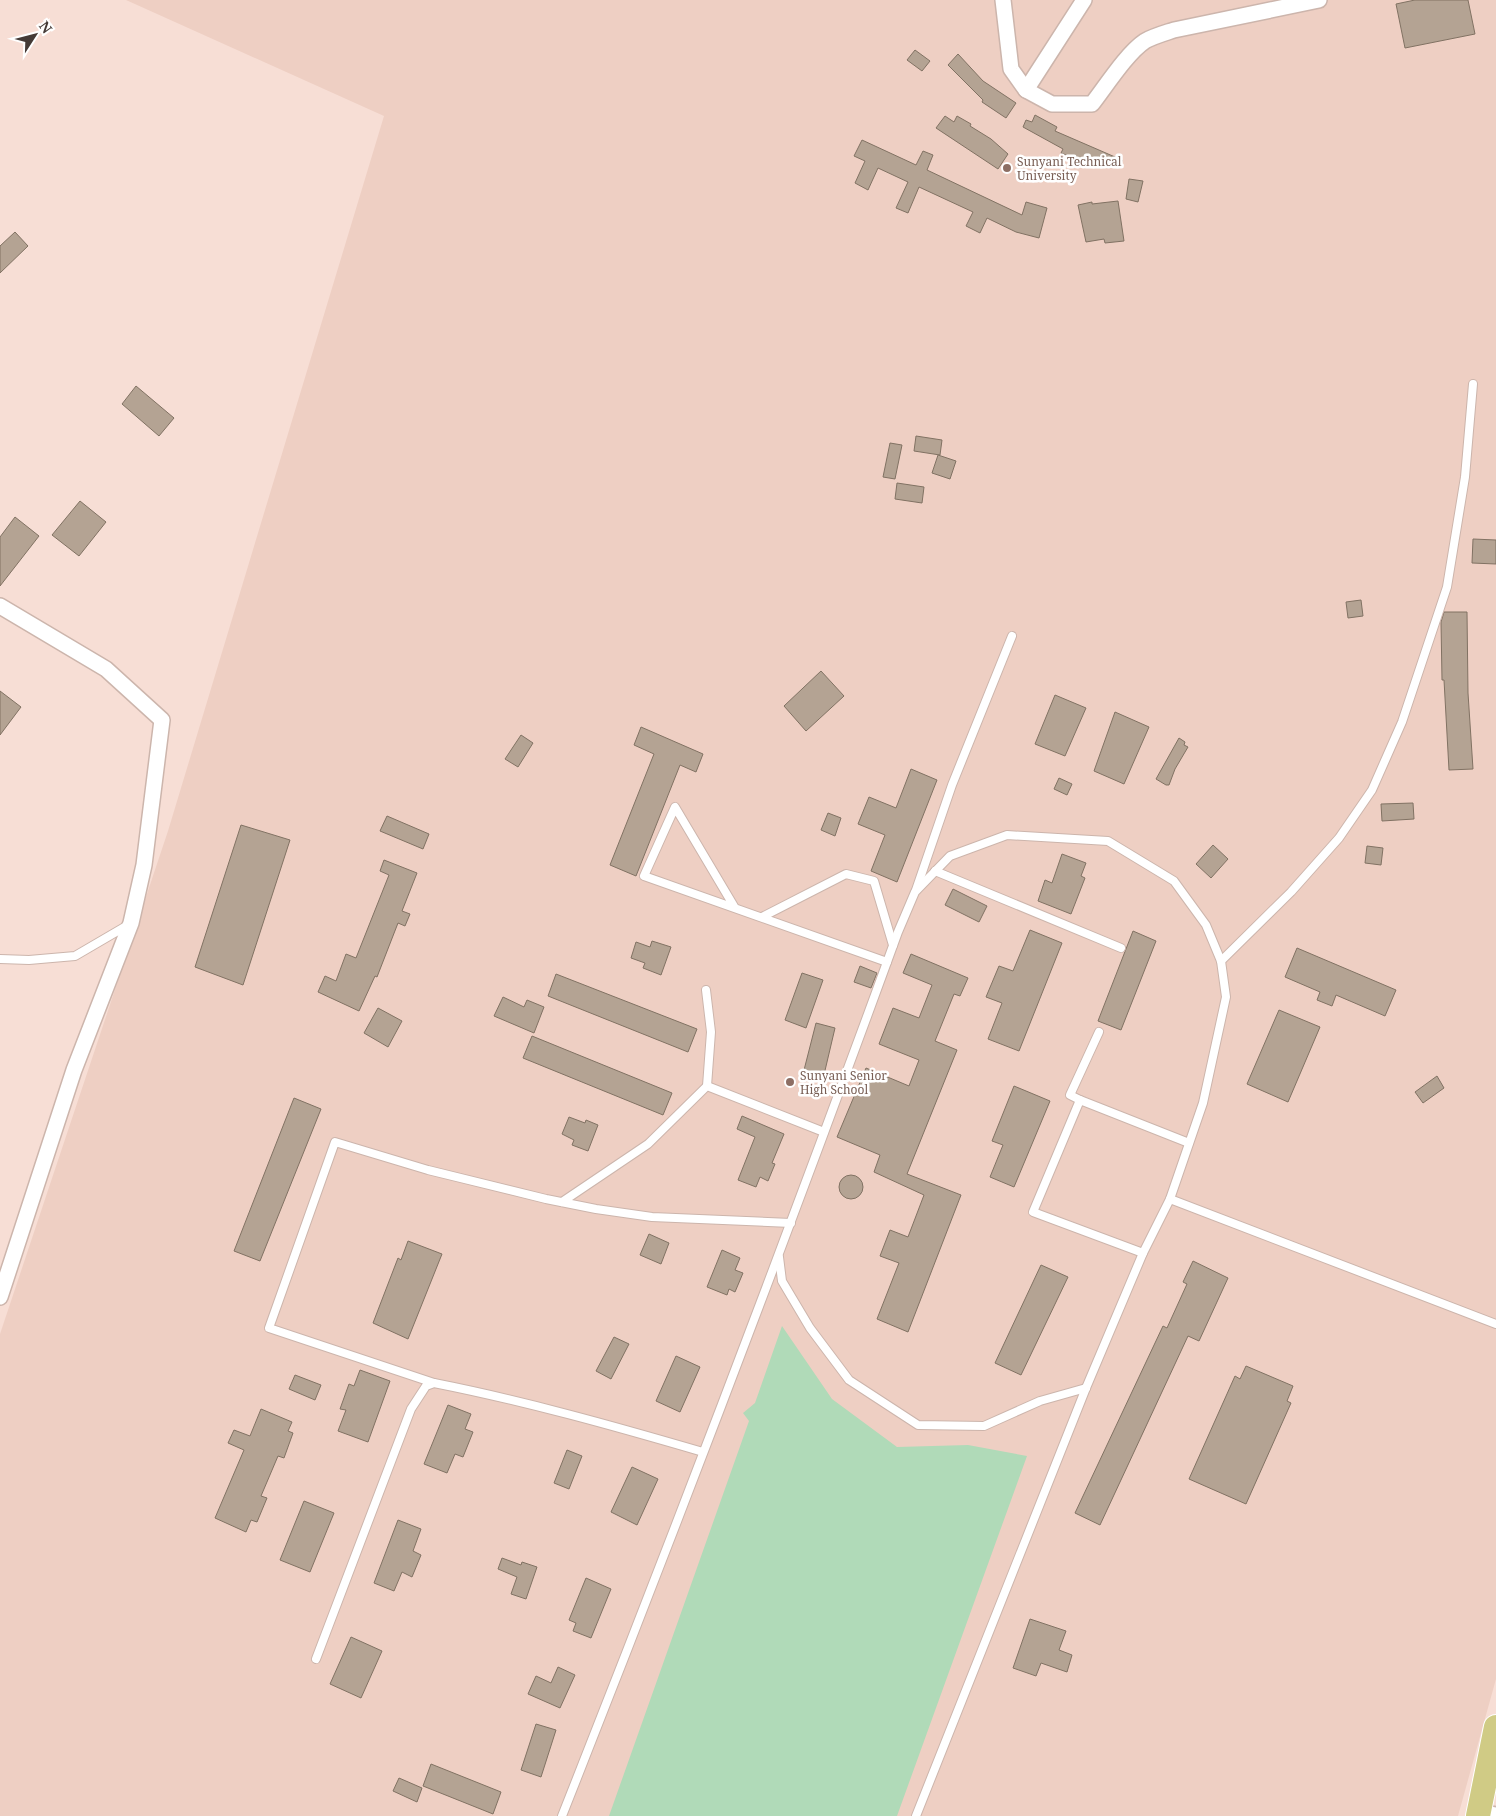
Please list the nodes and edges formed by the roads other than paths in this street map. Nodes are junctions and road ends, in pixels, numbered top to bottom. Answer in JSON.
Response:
{"nodes":[{"id":1,"x":1003,"y":0,"type":"edge"},
{"id":2,"x":1084,"y":0,"type":"edge"},
{"id":3,"x":1319,"y":0,"type":"edge"},
{"id":4,"x":1026,"y":90,"type":"junction"},
{"id":5,"x":1473,"y":384,"type":"dead end"},
{"id":6,"x":0,"y":606,"type":"edge"},
{"id":7,"x":1012,"y":636,"type":"dead end"},
{"id":8,"x":935,"y":871,"type":"junction"},
{"id":9,"x":916,"y":892,"type":"junction"},
{"id":10,"x":735,"y":908,"type":"junction"},
{"id":11,"x":762,"y":917,"type":"junction"},
{"id":12,"x":132,"y":923,"type":"junction"},
{"id":13,"x":893,"y":944,"type":"junction"},
{"id":14,"x":1121,"y":948,"type":"dead end"},
{"id":15,"x":0,"y":959,"type":"edge"},
{"id":16,"x":1221,"y":961,"type":"junction"},
{"id":17,"x":887,"y":962,"type":"junction"},
{"id":18,"x":706,"y":990,"type":"dead end"},
{"id":19,"x":1099,"y":1032,"type":"dead end"},
{"id":20,"x":707,"y":1086,"type":"junction"},
{"id":21,"x":1080,"y":1100,"type":"junction"},
{"id":22,"x":824,"y":1132,"type":"junction"},
{"id":23,"x":1189,"y":1143,"type":"junction"},
{"id":24,"x":1170,"y":1199,"type":"junction"},
{"id":25,"x":562,"y":1202,"type":"junction"},
{"id":26,"x":791,"y":1224,"type":"junction"},
{"id":27,"x":1143,"y":1254,"type":"junction"},
{"id":28,"x":778,"y":1255,"type":"junction"},
{"id":29,"x":0,"y":1297,"type":"edge"},
{"id":30,"x":1496,"y":1324,"type":"edge"},
{"id":31,"x":434,"y":1383,"type":"junction"},
{"id":32,"x":1086,"y":1388,"type":"junction"},
{"id":33,"x":703,"y":1452,"type":"junction"},
{"id":34,"x":316,"y":1659,"type":"dead end"},
{"id":35,"x":1496,"y":1727,"type":"edge"},
{"id":36,"x":1496,"y":1771,"type":"edge"},
{"id":37,"x":1485,"y":1814,"type":"edge"},
{"id":38,"x":562,"y":1816,"type":"edge"},
{"id":39,"x":916,"y":1816,"type":"edge"}],
"edges":[{"from":1,"to":4,"type":"street"},
{"from":2,"to":4,"type":"street"},
{"from":3,"to":4,"type":"street"},
{"from":5,"to":16,"type":"lane"},
{"from":6,"to":12,"type":"street"},
{"from":7,"to":9,"type":"lane"},
{"from":8,"to":9,"type":"lane"},
{"from":8,"to":14,"type":"lane"},
{"from":8,"to":16,"type":"lane"},
{"from":9,"to":13,"type":"lane"},
{"from":10,"to":10,"type":"lane"},
{"from":10,"to":11,"type":"lane"},
{"from":11,"to":13,"type":"lane"},
{"from":11,"to":17,"type":"lane"},
{"from":12,"to":15,"type":"lane"},
{"from":12,"to":29,"type":"street"},
{"from":13,"to":17,"type":"lane"},
{"from":16,"to":23,"type":"lane"},
{"from":17,"to":22,"type":"lane"},
{"from":18,"to":20,"type":"lane"},
{"from":19,"to":21,"type":"lane"},
{"from":20,"to":22,"type":"lane"},
{"from":20,"to":25,"type":"lane"},
{"from":21,"to":23,"type":"lane"},
{"from":21,"to":27,"type":"lane"},
{"from":22,"to":26,"type":"lane"},
{"from":23,"to":24,"type":"lane"},
{"from":24,"to":27,"type":"lane"},
{"from":24,"to":30,"type":"lane"},
{"from":25,"to":26,"type":"lane"},
{"from":25,"to":31,"type":"lane"},
{"from":26,"to":28,"type":"lane"},
{"from":27,"to":32,"type":"lane"},
{"from":28,"to":32,"type":"lane"},
{"from":28,"to":33,"type":"lane"},
{"from":31,"to":33,"type":"lane"},
{"from":31,"to":34,"type":"lane"},
{"from":32,"to":39,"type":"lane"},
{"from":33,"to":38,"type":"lane"},
{"from":35,"to":37,"type":"main road"},
{"from":36,"to":37,"type":"main road"}]}
